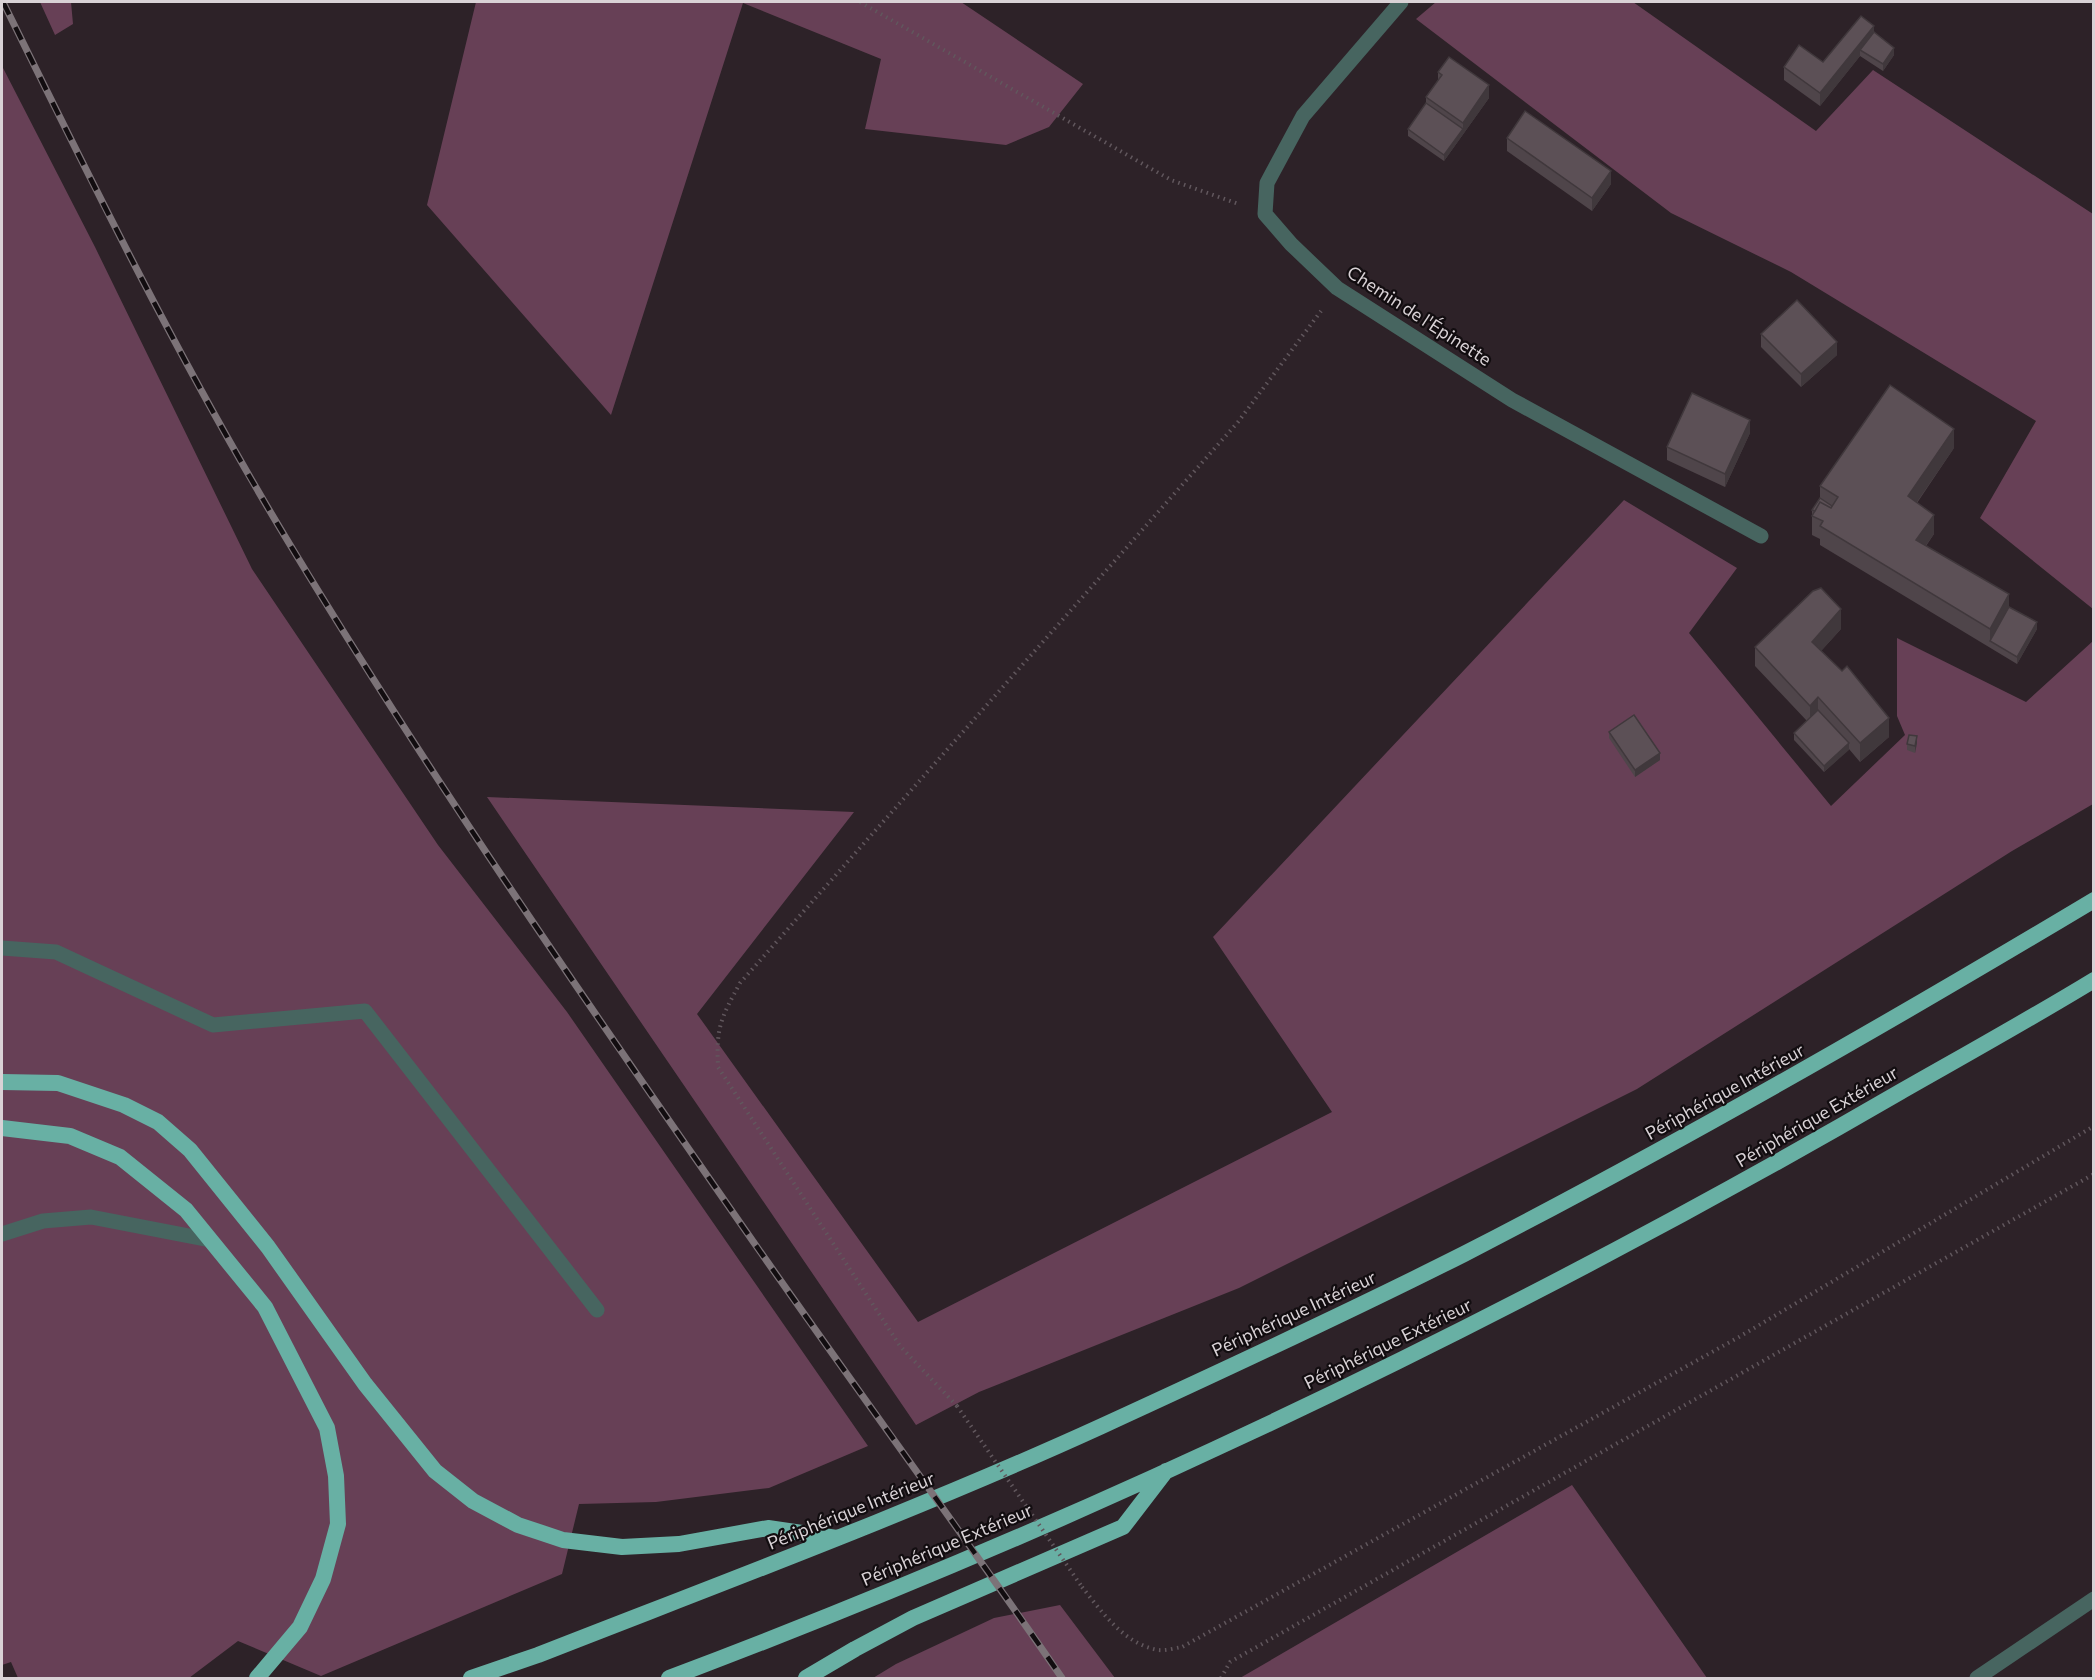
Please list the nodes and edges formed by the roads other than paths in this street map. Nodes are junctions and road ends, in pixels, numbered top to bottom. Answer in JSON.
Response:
{"nodes":[{"id":1,"x":1401,"y":2,"type":"edge"},
{"id":2,"x":1761,"y":536,"type":"dead end"},
{"id":3,"x":2094,"y":900,"type":"edge"},
{"id":4,"x":2,"y":948,"type":"edge"},
{"id":5,"x":2094,"y":980,"type":"edge"},
{"id":6,"x":2,"y":1082,"type":"edge"},
{"id":7,"x":2,"y":1128,"type":"edge"},
{"id":8,"x":2,"y":1234,"type":"edge"},
{"id":9,"x":210,"y":1240,"type":"junction"},
{"id":10,"x":597,"y":1310,"type":"dead end"},
{"id":11,"x":1167,"y":1469,"type":"junction"},
{"id":12,"x":838,"y":1538,"type":"junction"},
{"id":13,"x":2094,"y":1599,"type":"edge"},
{"id":14,"x":257,"y":1678,"type":"edge"},
{"id":15,"x":471,"y":1678,"type":"edge"},
{"id":16,"x":669,"y":1678,"type":"edge"},
{"id":17,"x":806,"y":1678,"type":"edge"},
{"id":18,"x":1977,"y":1678,"type":"edge"}],
"edges":[{"from":1,"to":2,"type":"street","name":"Chemin de l'Épinette"},
{"from":3,"to":12,"type":"highway","name":"Périphérique Intérieur"},
{"from":4,"to":10,"type":"street"},
{"from":5,"to":11,"type":"highway","name":"Périphérique Extérieur"},
{"from":6,"to":12,"type":"highway"},
{"from":7,"to":9,"type":"highway"},
{"from":8,"to":9,"type":"street"},
{"from":9,"to":14,"type":"highway"},
{"from":11,"to":16,"type":"highway","name":"Périphérique Extérieur"},
{"from":11,"to":17,"type":"highway"},
{"from":12,"to":15,"type":"highway","name":"Périphérique Intérieur"},
{"from":13,"to":18,"type":"street"}]}
